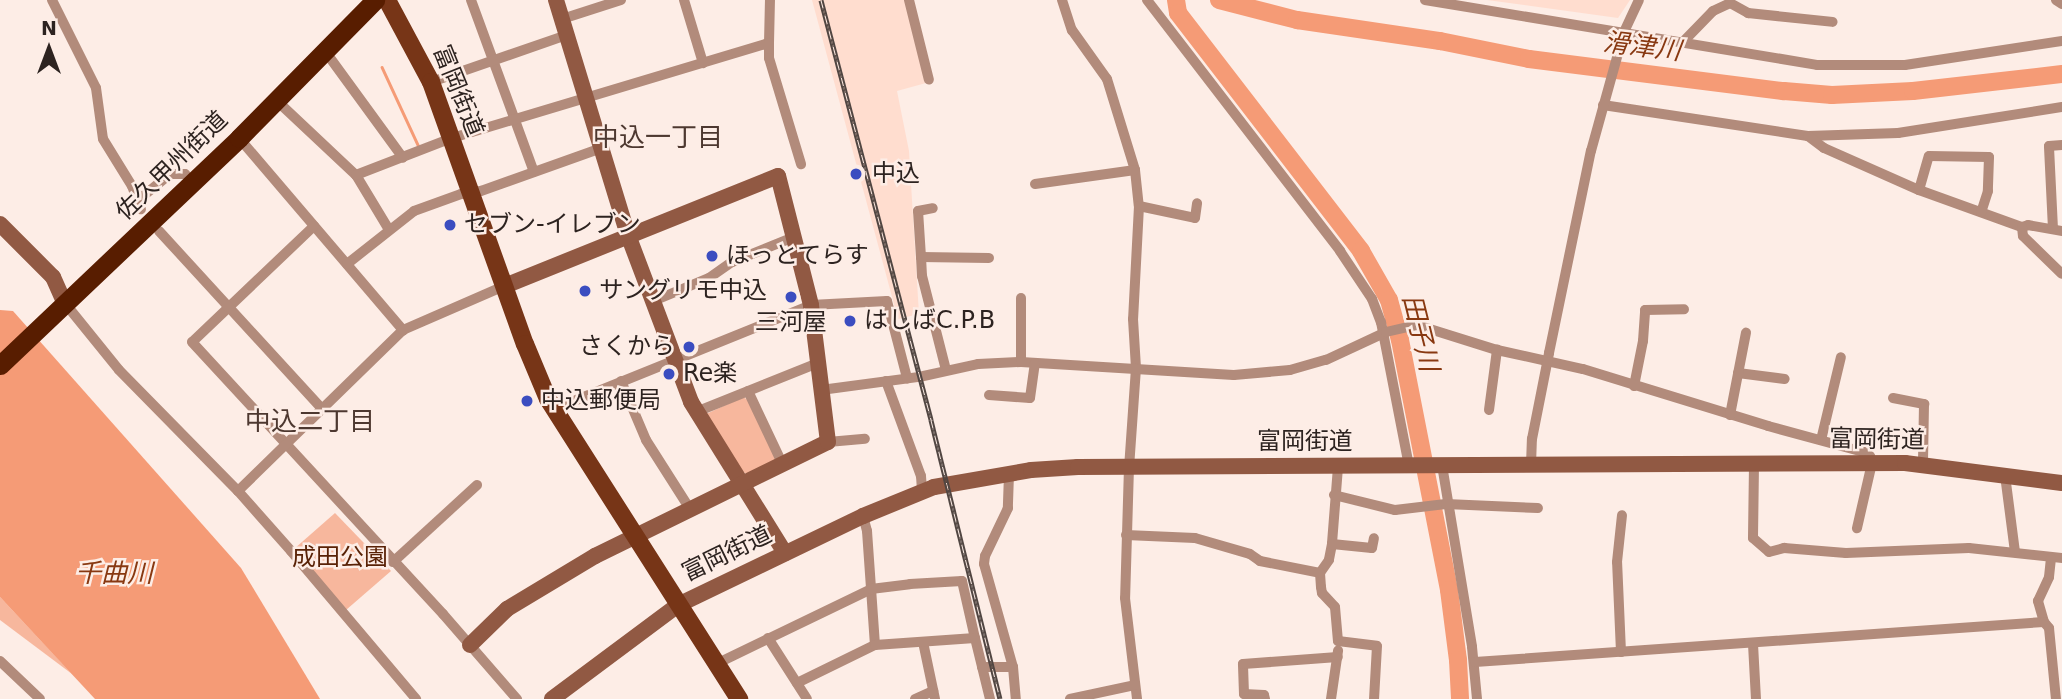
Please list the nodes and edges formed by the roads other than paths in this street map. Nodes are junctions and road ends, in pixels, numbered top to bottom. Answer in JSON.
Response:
{"nodes":[{"id":1,"x":52,"y":0,"type":"edge"},
{"id":2,"x":375,"y":0,"type":"edge"},
{"id":3,"x":387,"y":0,"type":"edge"},
{"id":4,"x":471,"y":0,"type":"edge"},
{"id":5,"x":556,"y":0,"type":"edge"},
{"id":6,"x":621,"y":0,"type":"edge"},
{"id":7,"x":684,"y":0,"type":"edge"},
{"id":8,"x":770,"y":0,"type":"edge"},
{"id":9,"x":909,"y":0,"type":"edge"},
{"id":10,"x":1062,"y":0,"type":"edge"},
{"id":11,"x":1147,"y":0,"type":"edge"},
{"id":12,"x":1424,"y":0,"type":"edge"},
{"id":13,"x":1639,"y":0,"type":"edge"},
{"id":14,"x":2056,"y":0,"type":"edge"},
{"id":15,"x":2062,"y":4,"type":"edge"},
{"id":16,"x":562,"y":19,"type":"junction"},
{"id":17,"x":1833,"y":22,"type":"dead end"},
{"id":18,"x":1623,"y":33,"type":"junction"},
{"id":19,"x":567,"y":35,"type":"junction"},
{"id":20,"x":2062,"y":41,"type":"edge"},
{"id":21,"x":769,"y":43,"type":"junction"},
{"id":22,"x":1681,"y":44,"type":"junction"},
{"id":23,"x":325,"y":51,"type":"junction"},
{"id":24,"x":493,"y":59,"type":"junction"},
{"id":25,"x":703,"y":63,"type":"junction"},
{"id":26,"x":929,"y":80,"type":"dead end"},
{"id":27,"x":431,"y":82,"type":"junction"},
{"id":28,"x":587,"y":98,"type":"junction"},
{"id":29,"x":276,"y":100,"type":"junction"},
{"id":30,"x":1604,"y":104,"type":"junction"},
{"id":31,"x":2062,"y":107,"type":"edge"},
{"id":32,"x":515,"y":119,"type":"junction"},
{"id":33,"x":1808,"y":136,"type":"junction"},
{"id":34,"x":239,"y":138,"type":"junction"},
{"id":35,"x":452,"y":138,"type":"junction"},
{"id":36,"x":2062,"y":145,"type":"edge"},
{"id":37,"x":602,"y":148,"type":"junction"},
{"id":38,"x":403,"y":158,"type":"junction"},
{"id":39,"x":801,"y":164,"type":"dead end"},
{"id":40,"x":1135,"y":170,"type":"junction"},
{"id":41,"x":534,"y":172,"type":"junction"},
{"id":42,"x":356,"y":175,"type":"junction"},
{"id":43,"x":192,"y":182,"type":"junction"},
{"id":44,"x":1035,"y":184,"type":"dead end"},
{"id":45,"x":1919,"y":190,"type":"junction"},
{"id":46,"x":471,"y":192,"type":"junction"},
{"id":47,"x":1198,"y":203,"type":"dead end"},
{"id":48,"x":1139,"y":206,"type":"junction"},
{"id":49,"x":933,"y":208,"type":"dead end"},
{"id":50,"x":1981,"y":212,"type":"junction"},
{"id":51,"x":1195,"y":218,"type":"junction"},
{"id":52,"x":0,"y":224,"type":"edge"},
{"id":53,"x":314,"y":226,"type":"junction"},
{"id":54,"x":2022,"y":227,"type":"junction"},
{"id":55,"x":388,"y":228,"type":"junction"},
{"id":56,"x":1193,"y":230,"type":"dead end"},
{"id":57,"x":2058,"y":230,"type":"edge"},
{"id":58,"x":159,"y":231,"type":"dead end"},
{"id":59,"x":628,"y":235,"type":"junction"},
{"id":60,"x":794,"y":237,"type":"junction"},
{"id":61,"x":921,"y":257,"type":"junction"},
{"id":62,"x":989,"y":258,"type":"dead end"},
{"id":63,"x":347,"y":264,"type":"junction"},
{"id":64,"x":2062,"y":274,"type":"edge"},
{"id":65,"x":504,"y":286,"type":"junction"},
{"id":66,"x":1021,"y":298,"type":"dead end"},
{"id":67,"x":651,"y":302,"type":"junction"},
{"id":68,"x":811,"y":305,"type":"junction"},
{"id":69,"x":61,"y":306,"type":"junction"},
{"id":70,"x":228,"y":307,"type":"junction"},
{"id":71,"x":1684,"y":309,"type":"dead end"},
{"id":72,"x":402,"y":330,"type":"junction"},
{"id":73,"x":1384,"y":332,"type":"junction"},
{"id":74,"x":1746,"y":333,"type":"dead end"},
{"id":75,"x":1497,"y":349,"type":"junction"},
{"id":76,"x":1841,"y":357,"type":"dead end"},
{"id":77,"x":674,"y":360,"type":"junction"},
{"id":78,"x":1548,"y":360,"type":"junction"},
{"id":79,"x":1021,"y":362,"type":"junction"},
{"id":80,"x":818,"y":363,"type":"junction"},
{"id":81,"x":1035,"y":363,"type":"junction"},
{"id":82,"x":0,"y":365,"type":"edge"},
{"id":83,"x":1136,"y":368,"type":"junction"},
{"id":84,"x":946,"y":370,"type":"junction"},
{"id":85,"x":1738,"y":373,"type":"junction"},
{"id":86,"x":907,"y":378,"type":"junction"},
{"id":87,"x":1785,"y":379,"type":"dead end"},
{"id":88,"x":621,"y":381,"type":"junction"},
{"id":89,"x":886,"y":381,"type":"junction"},
{"id":90,"x":1634,"y":386,"type":"junction"},
{"id":91,"x":821,"y":390,"type":"junction"},
{"id":92,"x":748,"y":391,"type":"junction"},
{"id":93,"x":989,"y":395,"type":"dead end"},
{"id":94,"x":1893,"y":398,"type":"dead end"},
{"id":95,"x":321,"y":408,"type":"junction"},
{"id":96,"x":554,"y":409,"type":"junction"},
{"id":97,"x":1489,"y":410,"type":"dead end"},
{"id":98,"x":696,"y":412,"type":"junction"},
{"id":99,"x":1730,"y":415,"type":"junction"},
{"id":100,"x":866,"y":439,"type":"dead end"},
{"id":101,"x":1821,"y":440,"type":"junction"},
{"id":102,"x":828,"y":442,"type":"junction"},
{"id":103,"x":285,"y":443,"type":"junction"},
{"id":104,"x":782,"y":463,"type":"junction"},
{"id":105,"x":1872,"y":463,"type":"junction"},
{"id":106,"x":1754,"y":464,"type":"junction"},
{"id":107,"x":1923,"y":464,"type":"junction"},
{"id":108,"x":1440,"y":465,"type":"junction"},
{"id":109,"x":1531,"y":465,"type":"junction"},
{"id":110,"x":1413,"y":466,"type":"junction"},
{"id":111,"x":1129,"y":467,"type":"junction"},
{"id":112,"x":1338,"y":467,"type":"junction"},
{"id":113,"x":1009,"y":474,"type":"junction"},
{"id":114,"x":2005,"y":475,"type":"junction"},
{"id":115,"x":741,"y":482,"type":"junction"},
{"id":116,"x":2062,"y":483,"type":"edge"},
{"id":117,"x":477,"y":485,"type":"dead end"},
{"id":118,"x":238,"y":491,"type":"junction"},
{"id":119,"x":922,"y":491,"type":"junction"},
{"id":120,"x":1334,"y":495,"type":"junction"},
{"id":121,"x":1448,"y":505,"type":"junction"},
{"id":122,"x":1538,"y":508,"type":"dead end"},
{"id":123,"x":690,"y":509,"type":"junction"},
{"id":124,"x":1622,"y":515,"type":"dead end"},
{"id":125,"x":863,"y":516,"type":"junction"},
{"id":126,"x":1857,"y":528,"type":"dead end"},
{"id":127,"x":634,"y":535,"type":"junction"},
{"id":128,"x":1126,"y":535,"type":"junction"},
{"id":129,"x":1374,"y":538,"type":"dead end"},
{"id":130,"x":1332,"y":544,"type":"junction"},
{"id":131,"x":2015,"y":552,"type":"junction"},
{"id":132,"x":785,"y":553,"type":"junction"},
{"id":133,"x":2056,"y":558,"type":"edge"},
{"id":134,"x":393,"y":562,"type":"junction"},
{"id":135,"x":1320,"y":573,"type":"junction"},
{"id":136,"x":871,"y":589,"type":"junction"},
{"id":137,"x":678,"y":605,"type":"junction"},
{"id":138,"x":2044,"y":622,"type":"junction"},
{"id":139,"x":768,"y":638,"type":"junction"},
{"id":140,"x":975,"y":638,"type":"junction"},
{"id":141,"x":1338,"y":641,"type":"junction"},
{"id":142,"x":923,"y":642,"type":"junction"},
{"id":143,"x":1753,"y":644,"type":"junction"},
{"id":144,"x":470,"y":645,"type":"junction"},
{"id":145,"x":875,"y":645,"type":"junction"},
{"id":146,"x":1621,"y":652,"type":"junction"},
{"id":147,"x":1338,"y":657,"type":"junction"},
{"id":148,"x":0,"y":661,"type":"edge"},
{"id":149,"x":1475,"y":662,"type":"junction"},
{"id":150,"x":716,"y":664,"type":"junction"},
{"id":151,"x":982,"y":667,"type":"junction"},
{"id":152,"x":1013,"y":667,"type":"junction"},
{"id":153,"x":797,"y":683,"type":"junction"},
{"id":154,"x":1135,"y":685,"type":"junction"},
{"id":155,"x":934,"y":695,"type":"edge"},
{"id":156,"x":40,"y":699,"type":"edge"},
{"id":157,"x":416,"y":699,"type":"edge"},
{"id":158,"x":517,"y":699,"type":"edge"},
{"id":159,"x":552,"y":699,"type":"edge"},
{"id":160,"x":739,"y":699,"type":"edge"},
{"id":161,"x":807,"y":699,"type":"edge"},
{"id":162,"x":915,"y":699,"type":"edge"},
{"id":163,"x":990,"y":699,"type":"edge"},
{"id":164,"x":1016,"y":699,"type":"edge"},
{"id":165,"x":1070,"y":699,"type":"edge"},
{"id":166,"x":1138,"y":699,"type":"edge"},
{"id":167,"x":1265,"y":699,"type":"edge"},
{"id":168,"x":1331,"y":699,"type":"edge"},
{"id":169,"x":1374,"y":699,"type":"edge"},
{"id":170,"x":1477,"y":699,"type":"edge"},
{"id":171,"x":1756,"y":699,"type":"edge"},
{"id":172,"x":2056,"y":699,"type":"edge"}],
"edges":[{"from":1,"to":43,"type":"street"},
{"from":2,"to":23,"type":"highway","name":"佐久甲州街道"},
{"from":3,"to":27,"type":"main road","name":"富岡街道"},
{"from":4,"to":24,"type":"street"},
{"from":5,"to":16,"type":"main road"},
{"from":6,"to":16,"type":"street"},
{"from":7,"to":25,"type":"street"},
{"from":8,"to":21,"type":"street"},
{"from":9,"to":26,"type":"street"},
{"from":10,"to":40,"type":"street"},
{"from":11,"to":73,"type":"street"},
{"from":12,"to":18,"type":"street"},
{"from":13,"to":18,"type":"street"},
{"from":14,"to":15,"type":"street"},
{"from":16,"to":19,"type":"main road"},
{"from":17,"to":22,"type":"street"},
{"from":18,"to":22,"type":"street"},
{"from":18,"to":30,"type":"street"},
{"from":19,"to":24,"type":"street"},
{"from":19,"to":28,"type":"main road"},
{"from":20,"to":22,"type":"street"},
{"from":21,"to":25,"type":"street"},
{"from":21,"to":39,"type":"street"},
{"from":23,"to":29,"type":"highway","name":"佐久甲州街道"},
{"from":23,"to":38,"type":"street"},
{"from":24,"to":27,"type":"street"},
{"from":24,"to":32,"type":"street"},
{"from":25,"to":28,"type":"street"},
{"from":27,"to":35,"type":"main road","name":"富岡街道"},
{"from":28,"to":32,"type":"street"},
{"from":28,"to":37,"type":"main road"},
{"from":29,"to":34,"type":"highway","name":"佐久甲州街道"},
{"from":29,"to":42,"type":"street"},
{"from":30,"to":33,"type":"street"},
{"from":30,"to":78,"type":"street"},
{"from":31,"to":33,"type":"street"},
{"from":32,"to":35,"type":"street"},
{"from":32,"to":41,"type":"street"},
{"from":33,"to":45,"type":"street"},
{"from":34,"to":43,"type":"highway","name":"佐久甲州街道"},
{"from":34,"to":53,"type":"street"},
{"from":35,"to":38,"type":"street"},
{"from":35,"to":46,"type":"main road","name":"富岡街道"},
{"from":36,"to":57,"type":"street"},
{"from":37,"to":41,"type":"street"},
{"from":37,"to":59,"type":"main road"},
{"from":38,"to":42,"type":"street"},
{"from":40,"to":44,"type":"street"},
{"from":40,"to":48,"type":"street"},
{"from":41,"to":46,"type":"street"},
{"from":42,"to":55,"type":"street"},
{"from":43,"to":69,"type":"highway","name":"佐久甲州街道"},
{"from":45,"to":50,"type":"street"},
{"from":45,"to":50,"type":"street"},
{"from":46,"to":55,"type":"street"},
{"from":46,"to":65,"type":"main road","name":"富岡街道"},
{"from":47,"to":51,"type":"street"},
{"from":48,"to":51,"type":"street"},
{"from":48,"to":83,"type":"street"},
{"from":49,"to":61,"type":"street"},
{"from":50,"to":54,"type":"street"},
{"from":51,"to":56,"type":"street"},
{"from":52,"to":69,"type":"main road"},
{"from":53,"to":63,"type":"street"},
{"from":53,"to":70,"type":"street"},
{"from":54,"to":57,"type":"street"},
{"from":54,"to":64,"type":"street"},
{"from":55,"to":63,"type":"street"},
{"from":58,"to":70,"type":"street"},
{"from":59,"to":60,"type":"main road"},
{"from":59,"to":65,"type":"main road"},
{"from":59,"to":67,"type":"main road"},
{"from":60,"to":67,"type":"street"},
{"from":60,"to":68,"type":"main road"},
{"from":61,"to":62,"type":"street"},
{"from":61,"to":84,"type":"street"},
{"from":63,"to":72,"type":"street"},
{"from":65,"to":72,"type":"street"},
{"from":65,"to":96,"type":"main road","name":"富岡街道"},
{"from":66,"to":79,"type":"street"},
{"from":67,"to":77,"type":"main road"},
{"from":68,"to":77,"type":"street"},
{"from":68,"to":80,"type":"main road"},
{"from":68,"to":86,"type":"street"},
{"from":69,"to":82,"type":"highway","name":"佐久甲州街道"},
{"from":69,"to":118,"type":"street"},
{"from":70,"to":95,"type":"street"},
{"from":70,"to":103,"type":"street"},
{"from":71,"to":90,"type":"street"},
{"from":72,"to":95,"type":"street"},
{"from":73,"to":75,"type":"street"},
{"from":73,"to":83,"type":"street"},
{"from":73,"to":110,"type":"street"},
{"from":74,"to":85,"type":"street"},
{"from":75,"to":78,"type":"street"},
{"from":75,"to":97,"type":"street"},
{"from":76,"to":101,"type":"street"},
{"from":77,"to":88,"type":"street"},
{"from":77,"to":98,"type":"main road"},
{"from":78,"to":90,"type":"street"},
{"from":78,"to":109,"type":"street"},
{"from":79,"to":81,"type":"street"},
{"from":79,"to":84,"type":"street"},
{"from":80,"to":91,"type":"main road"},
{"from":80,"to":92,"type":"street"},
{"from":81,"to":83,"type":"street"},
{"from":81,"to":93,"type":"street"},
{"from":83,"to":111,"type":"street"},
{"from":84,"to":86,"type":"street"},
{"from":85,"to":87,"type":"street"},
{"from":85,"to":99,"type":"street"},
{"from":86,"to":89,"type":"street"},
{"from":88,"to":96,"type":"street"},
{"from":88,"to":123,"type":"street"},
{"from":89,"to":91,"type":"street"},
{"from":89,"to":119,"type":"street"},
{"from":90,"to":99,"type":"street"},
{"from":91,"to":102,"type":"main road"},
{"from":92,"to":98,"type":"street"},
{"from":92,"to":104,"type":"street"},
{"from":94,"to":107,"type":"street"},
{"from":95,"to":103,"type":"street"},
{"from":96,"to":127,"type":"main road","name":"富岡街道"},
{"from":98,"to":115,"type":"main road"},
{"from":99,"to":101,"type":"street"},
{"from":100,"to":102,"type":"street"},
{"from":101,"to":105,"type":"street"},
{"from":102,"to":104,"type":"main road"},
{"from":103,"to":118,"type":"street"},
{"from":103,"to":134,"type":"street"},
{"from":104,"to":115,"type":"main road"},
{"from":105,"to":106,"type":"main road","name":"富岡街道"},
{"from":105,"to":107,"type":"main road","name":"富岡街道"},
{"from":105,"to":126,"type":"street"},
{"from":106,"to":109,"type":"main road","name":"富岡街道"},
{"from":106,"to":131,"type":"street"},
{"from":107,"to":114,"type":"main road","name":"富岡街道"},
{"from":108,"to":109,"type":"main road","name":"富岡街道"},
{"from":108,"to":110,"type":"main road","name":"富岡街道"},
{"from":108,"to":121,"type":"street"},
{"from":110,"to":112,"type":"main road","name":"富岡街道"},
{"from":111,"to":112,"type":"main road","name":"富岡街道"},
{"from":111,"to":113,"type":"main road","name":"富岡街道"},
{"from":111,"to":128,"type":"street"},
{"from":112,"to":120,"type":"street"},
{"from":113,"to":119,"type":"main road","name":"富岡街道"},
{"from":113,"to":152,"type":"street"},
{"from":114,"to":116,"type":"main road","name":"富岡街道"},
{"from":114,"to":131,"type":"street"},
{"from":115,"to":123,"type":"main road"},
{"from":115,"to":132,"type":"main road"},
{"from":117,"to":134,"type":"street"},
{"from":118,"to":157,"type":"street"},
{"from":119,"to":125,"type":"main road","name":"富岡街道"},
{"from":120,"to":121,"type":"street"},
{"from":120,"to":130,"type":"street"},
{"from":121,"to":122,"type":"street"},
{"from":121,"to":149,"type":"street"},
{"from":123,"to":127,"type":"main road"},
{"from":124,"to":146,"type":"street"},
{"from":125,"to":132,"type":"main road","name":"富岡街道"},
{"from":125,"to":136,"type":"street"},
{"from":127,"to":137,"type":"main road","name":"富岡街道"},
{"from":127,"to":144,"type":"main road"},
{"from":128,"to":135,"type":"street"},
{"from":128,"to":154,"type":"street"},
{"from":129,"to":130,"type":"street"},
{"from":130,"to":135,"type":"street"},
{"from":131,"to":133,"type":"street"},
{"from":132,"to":137,"type":"main road","name":"富岡街道"},
{"from":133,"to":138,"type":"street"},
{"from":134,"to":144,"type":"street"},
{"from":135,"to":141,"type":"street"},
{"from":136,"to":139,"type":"street"},
{"from":136,"to":140,"type":"street"},
{"from":136,"to":145,"type":"street"},
{"from":137,"to":150,"type":"main road"},
{"from":137,"to":159,"type":"main road"},
{"from":138,"to":143,"type":"street"},
{"from":138,"to":172,"type":"street"},
{"from":139,"to":150,"type":"street"},
{"from":139,"to":153,"type":"street"},
{"from":140,"to":142,"type":"street"},
{"from":140,"to":151,"type":"street"},
{"from":141,"to":147,"type":"street"},
{"from":141,"to":169,"type":"street"},
{"from":142,"to":145,"type":"street"},
{"from":142,"to":155,"type":"street"},
{"from":143,"to":146,"type":"street"},
{"from":143,"to":171,"type":"street"},
{"from":144,"to":158,"type":"street"},
{"from":145,"to":153,"type":"street"},
{"from":146,"to":149,"type":"street"},
{"from":147,"to":167,"type":"street"},
{"from":147,"to":168,"type":"street"},
{"from":148,"to":156,"type":"street"},
{"from":149,"to":170,"type":"street"},
{"from":150,"to":160,"type":"main road"},
{"from":151,"to":152,"type":"street"},
{"from":151,"to":163,"type":"street"},
{"from":152,"to":164,"type":"street"},
{"from":153,"to":161,"type":"street"},
{"from":154,"to":165,"type":"street"},
{"from":154,"to":166,"type":"street"},
{"from":155,"to":162,"type":"street"}]}
